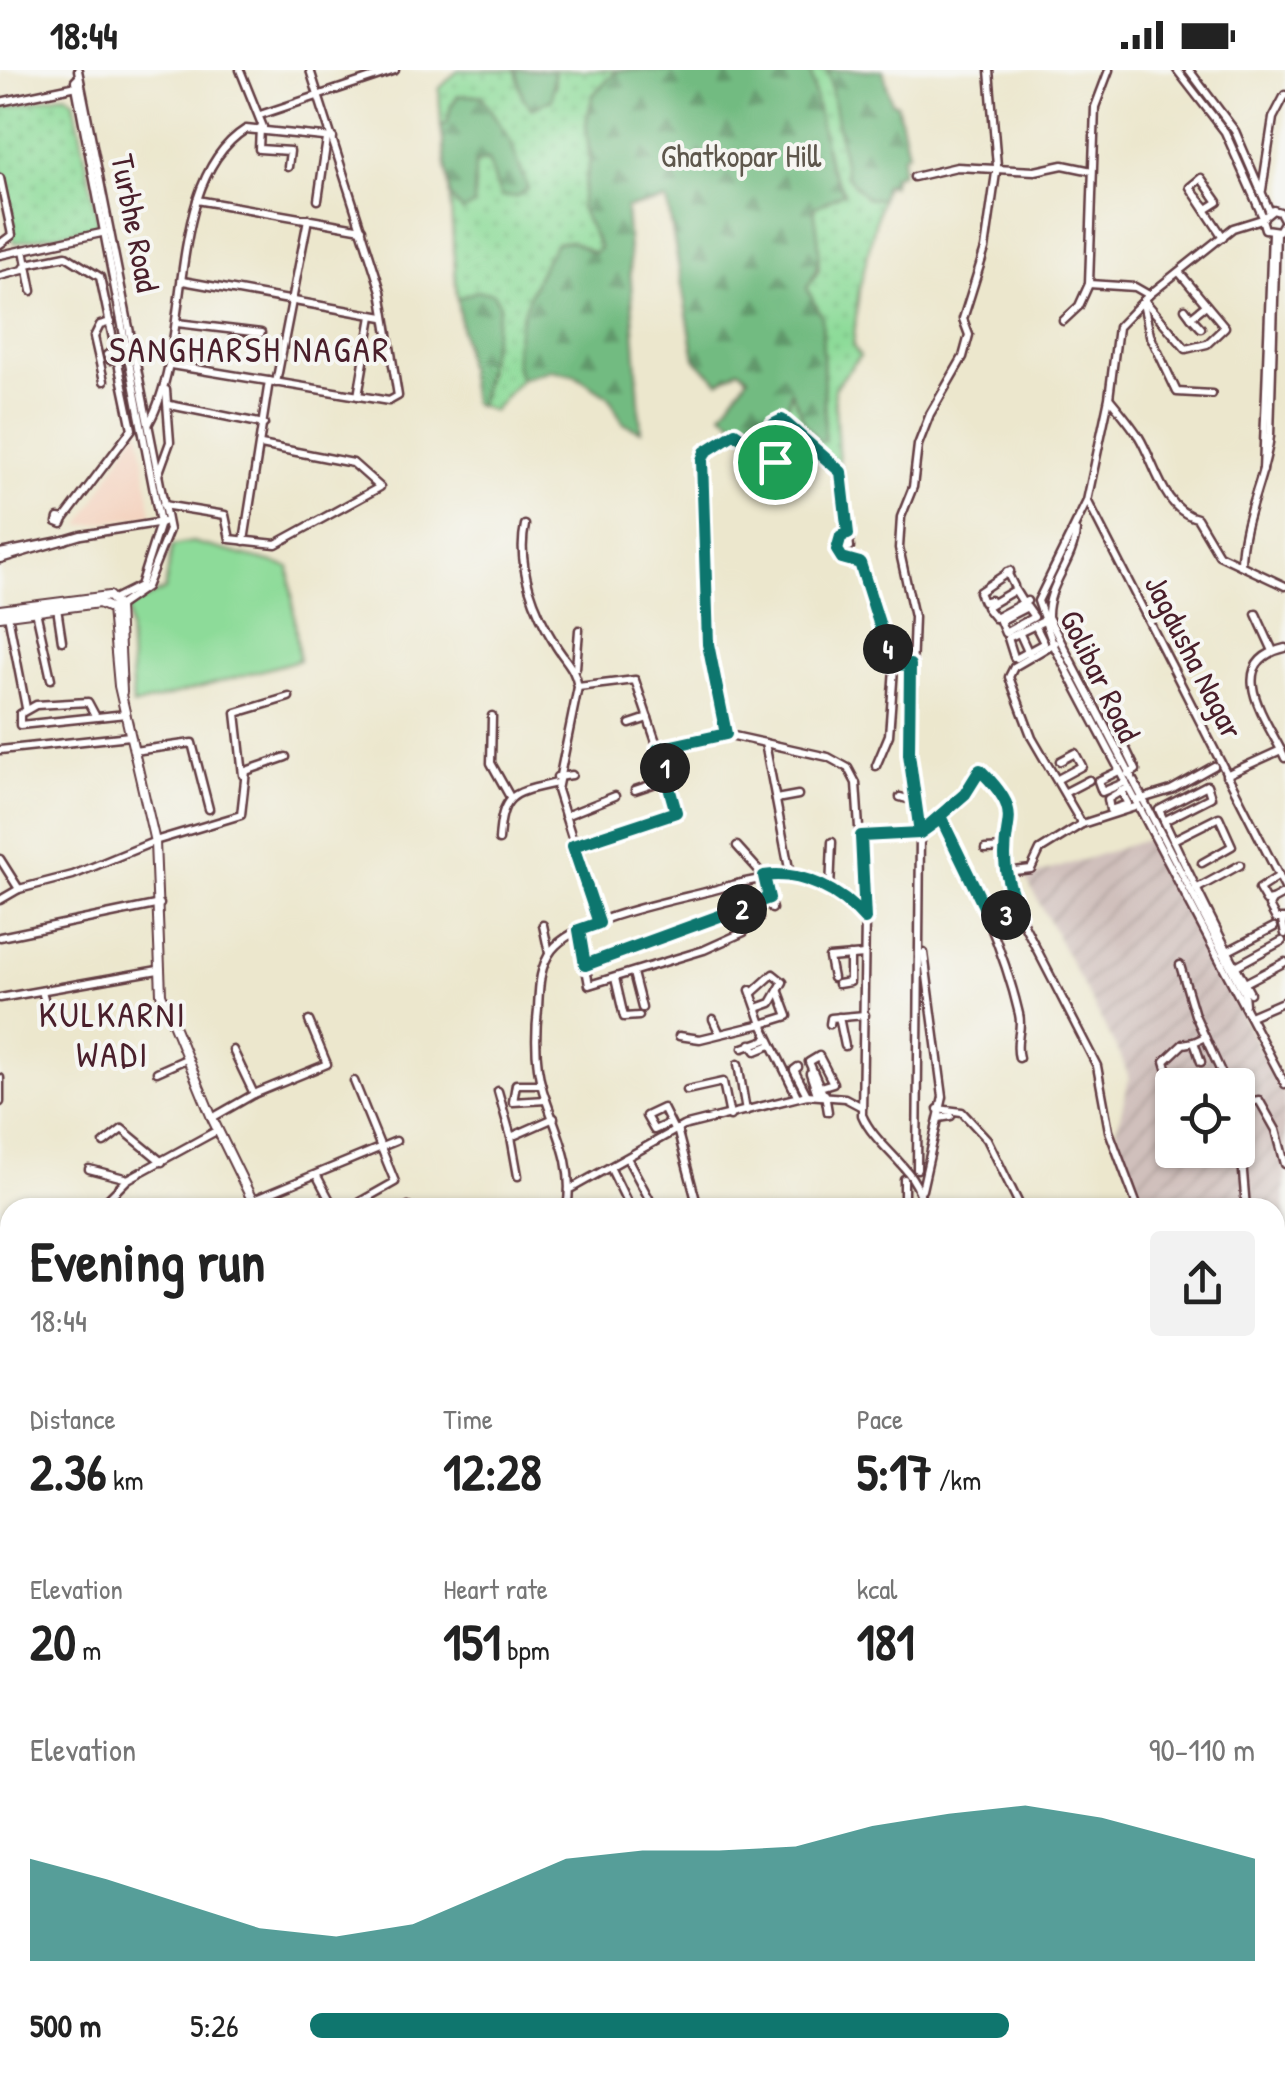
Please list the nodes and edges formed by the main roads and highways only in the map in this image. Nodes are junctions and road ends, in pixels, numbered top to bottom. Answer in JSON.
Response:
{"nodes":[{"id":1,"x":112,"y":605,"type":"junction"},
{"id":2,"x":2,"y":613,"type":"edge"},
{"id":3,"x":251,"y":1198,"type":"edge"}],
"edges":[{"from":1,"to":2,"type":"main road"},
{"from":1,"to":2,"type":"main road"},
{"from":1,"to":3,"type":"main road"}]}
